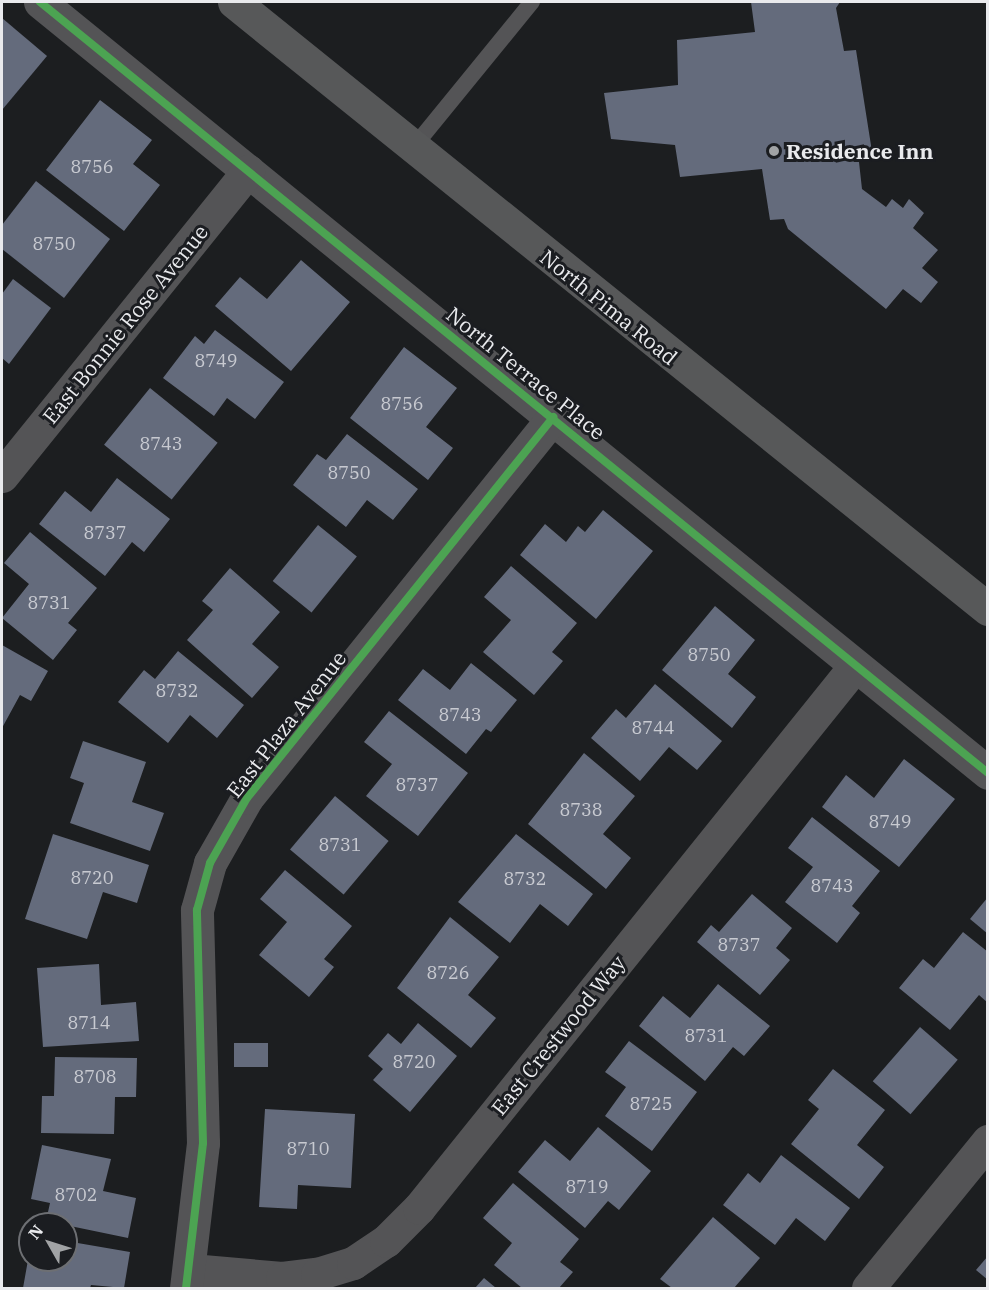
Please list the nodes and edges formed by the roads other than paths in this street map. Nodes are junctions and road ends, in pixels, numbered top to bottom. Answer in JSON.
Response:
{"nodes":[{"id":1,"x":40,"y":2,"type":"edge"},
{"id":2,"x":234,"y":2,"type":"edge"},
{"id":3,"x":532,"y":2,"type":"edge"},
{"id":4,"x":412,"y":149,"type":"junction"},
{"id":5,"x":248,"y":171,"type":"junction"},
{"id":6,"x":554,"y":417,"type":"junction"},
{"id":7,"x":2,"y":476,"type":"edge"},
{"id":8,"x":987,"y":609,"type":"edge"},
{"id":9,"x":855,"y":666,"type":"junction"},
{"id":10,"x":987,"y":773,"type":"edge"},
{"id":11,"x":987,"y":1141,"type":"edge"},
{"id":12,"x":188,"y":1280,"type":"edge"},
{"id":13,"x":868,"y":1288,"type":"edge"}],
"edges":[{"from":1,"to":5,"type":"street","name":"North Terrace Place"},
{"from":2,"to":4,"type":"main road","name":"North Pima Road"},
{"from":3,"to":4,"type":"lane"},
{"from":4,"to":8,"type":"main road","name":"North Pima Road"},
{"from":5,"to":6,"type":"street","name":"North Terrace Place"},
{"from":5,"to":7,"type":"street","name":"East Bonnie Rose Avenue"},
{"from":6,"to":9,"type":"street","name":"North Terrace Place"},
{"from":6,"to":12,"type":"street","name":"East Plaza Avenue"},
{"from":9,"to":10,"type":"street","name":"North Terrace Place"},
{"from":9,"to":12,"type":"street","name":"East Crestwood Way"},
{"from":11,"to":13,"type":"street"}]}
